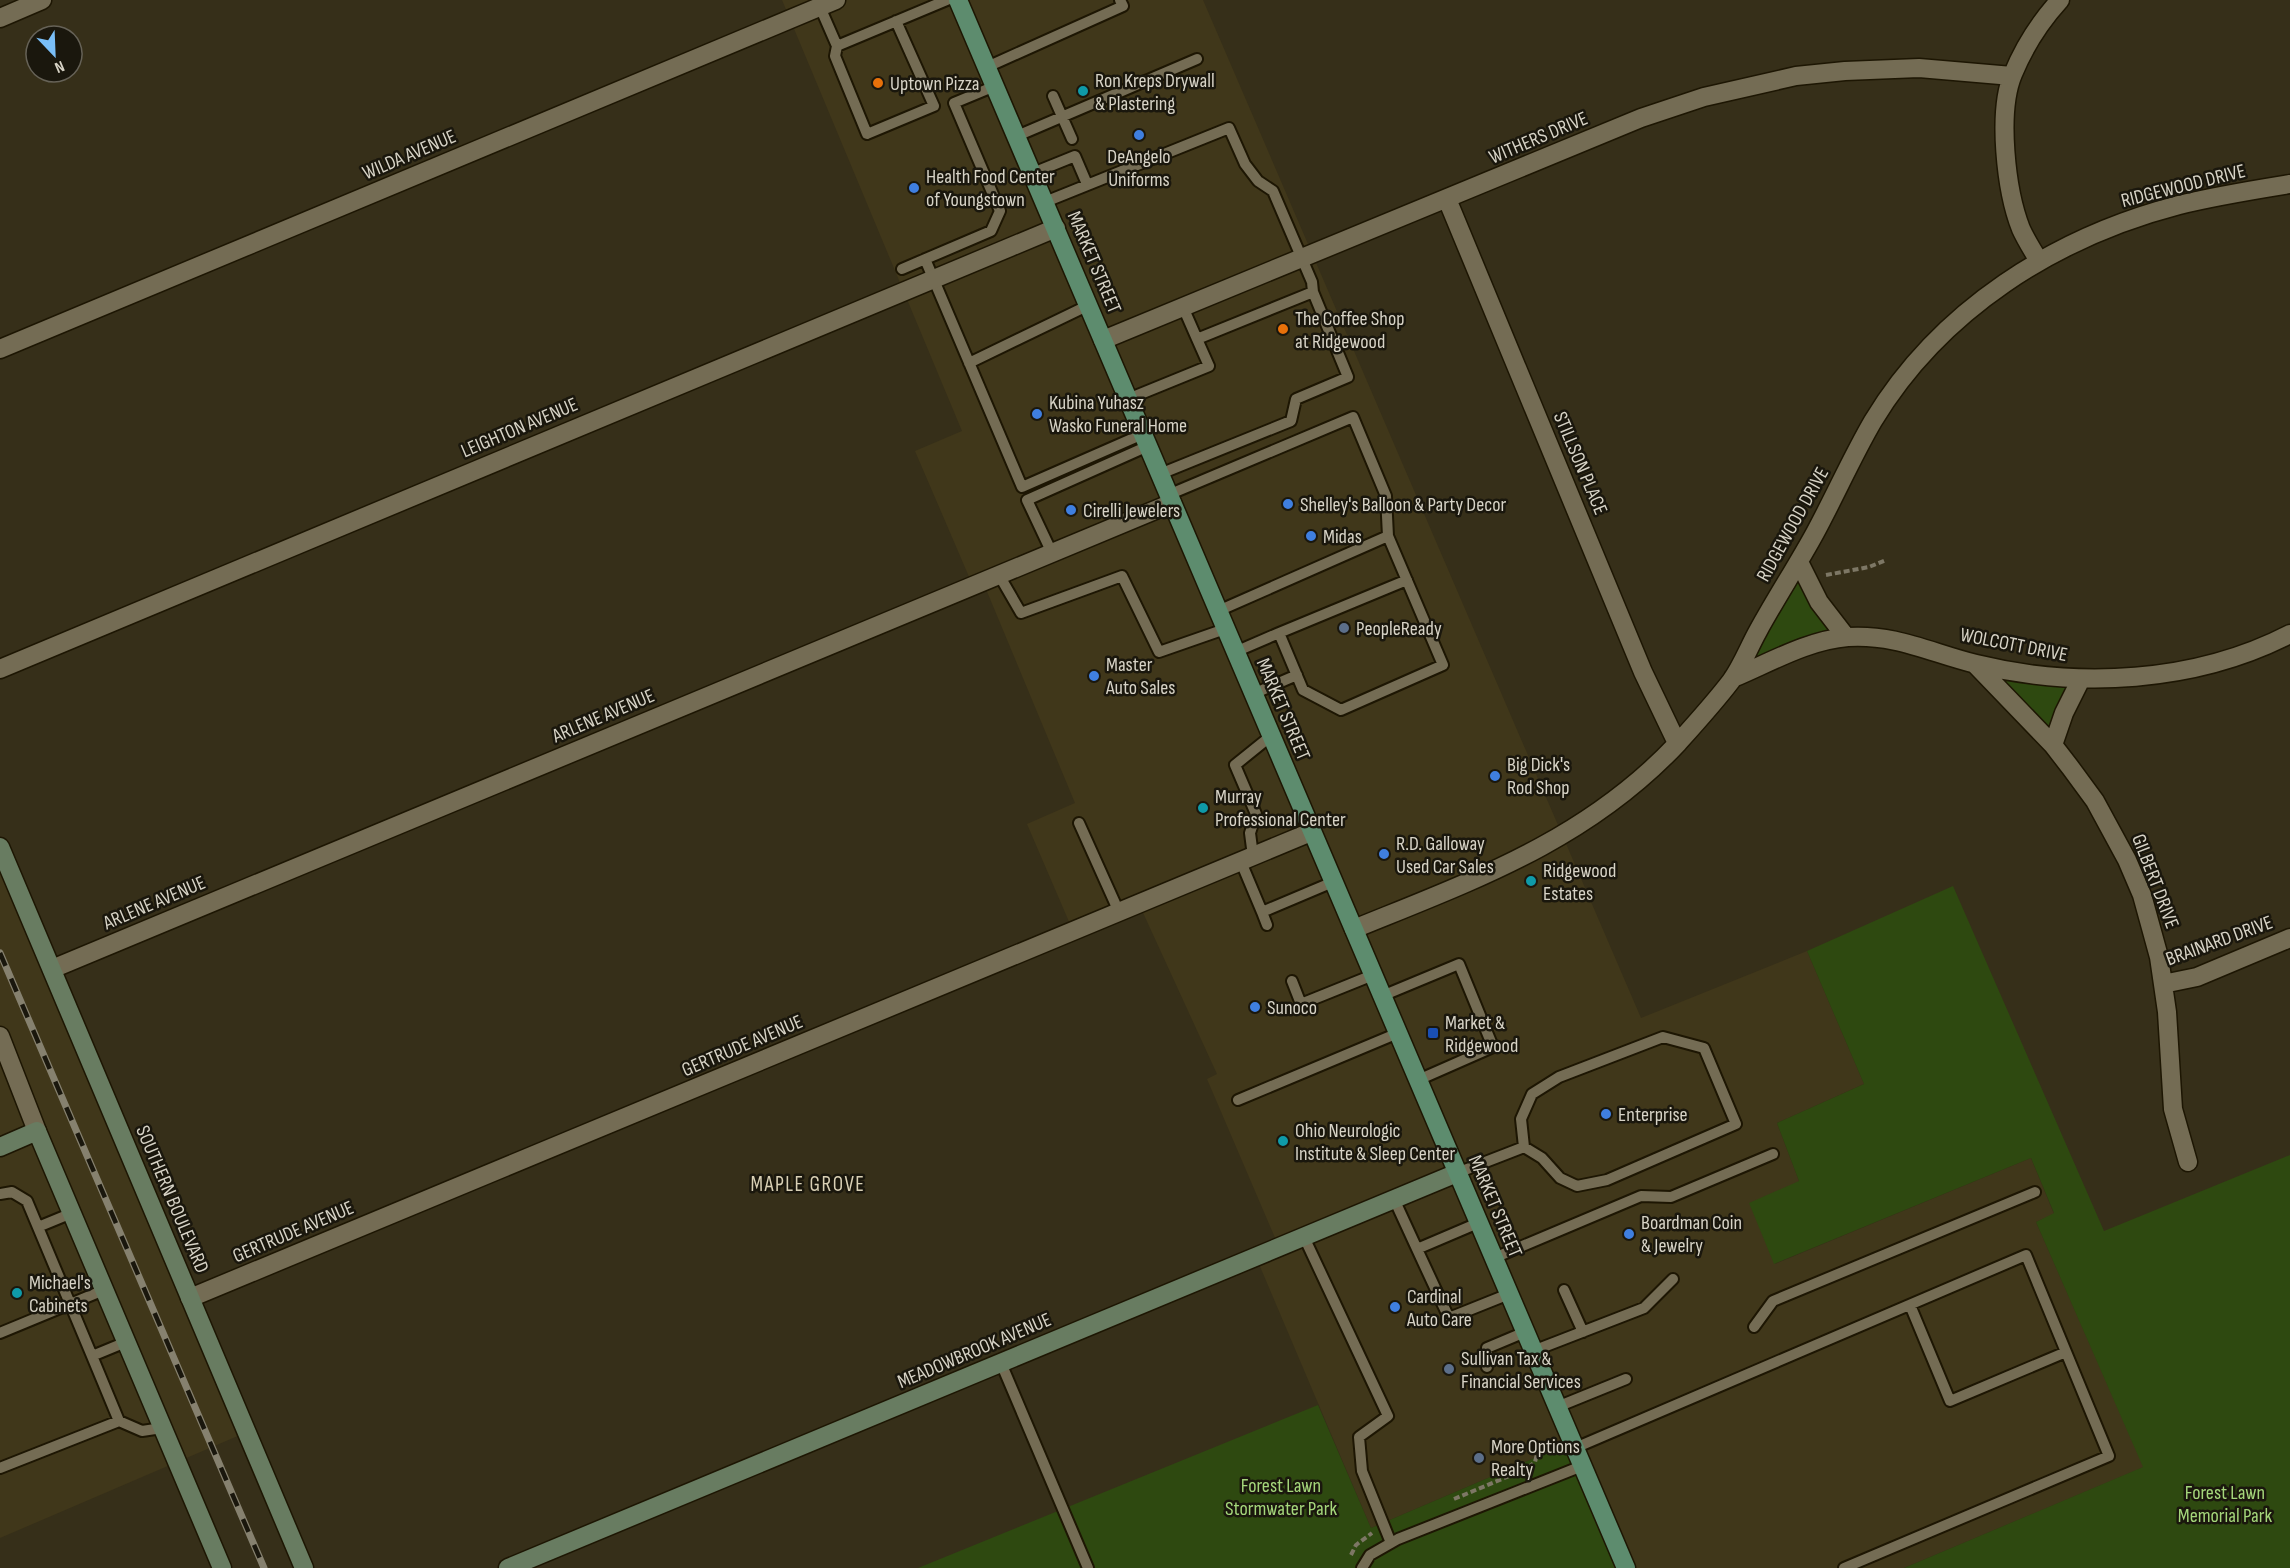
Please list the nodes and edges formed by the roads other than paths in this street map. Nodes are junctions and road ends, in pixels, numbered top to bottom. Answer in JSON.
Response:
{"nodes":[{"id":1,"x":42,"y":0,"type":"edge"},
{"id":2,"x":947,"y":0,"type":"edge"},
{"id":3,"x":958,"y":0,"type":"edge"},
{"id":4,"x":1120,"y":0,"type":"edge"},
{"id":5,"x":2060,"y":0,"type":"edge"},
{"id":6,"x":816,"y":5,"type":"edge"},
{"id":7,"x":0,"y":18,"type":"edge"},
{"id":8,"x":896,"y":21,"type":"junction"},
{"id":9,"x":837,"y":46,"type":"junction"},
{"id":10,"x":1197,"y":59,"type":"dead end"},
{"id":11,"x":987,"y":67,"type":"junction"},
{"id":12,"x":2012,"y":76,"type":"junction"},
{"id":13,"x":995,"y":86,"type":"junction"},
{"id":14,"x":1053,"y":96,"type":"dead end"},
{"id":15,"x":954,"y":103,"type":"junction"},
{"id":16,"x":934,"y":106,"type":"junction"},
{"id":17,"x":1062,"y":116,"type":"junction"},
{"id":18,"x":1017,"y":136,"type":"junction"},
{"id":19,"x":1072,"y":140,"type":"dead end"},
{"id":20,"x":1033,"y":174,"type":"junction"},
{"id":21,"x":1088,"y":184,"type":"junction"},
{"id":22,"x":2290,"y":184,"type":"edge"},
{"id":23,"x":1447,"y":199,"type":"junction"},
{"id":24,"x":1045,"y":202,"type":"junction"},
{"id":25,"x":1056,"y":228,"type":"junction"},
{"id":26,"x":925,"y":259,"type":"junction"},
{"id":27,"x":1301,"y":259,"type":"junction"},
{"id":28,"x":2039,"y":261,"type":"junction"},
{"id":29,"x":902,"y":269,"type":"dead end"},
{"id":30,"x":933,"y":279,"type":"junction"},
{"id":31,"x":1310,"y":293,"type":"junction"},
{"id":32,"x":1089,"y":304,"type":"junction"},
{"id":33,"x":1183,"y":307,"type":"junction"},
{"id":34,"x":1197,"y":339,"type":"junction"},
{"id":35,"x":1103,"y":340,"type":"junction"},
{"id":36,"x":0,"y":349,"type":"edge"},
{"id":37,"x":969,"y":363,"type":"junction"},
{"id":38,"x":1128,"y":399,"type":"junction"},
{"id":39,"x":1145,"y":440,"type":"junction"},
{"id":40,"x":1160,"y":474,"type":"junction"},
{"id":41,"x":1170,"y":499,"type":"junction"},
{"id":42,"x":1388,"y":536,"type":"junction"},
{"id":43,"x":1052,"y":553,"type":"junction"},
{"id":44,"x":1799,"y":562,"type":"junction"},
{"id":45,"x":999,"y":575,"type":"junction"},
{"id":46,"x":1407,"y":580,"type":"junction"},
{"id":47,"x":1218,"y":611,"type":"junction"},
{"id":48,"x":1225,"y":629,"type":"junction"},
{"id":49,"x":1279,"y":633,"type":"junction"},
{"id":50,"x":2290,"y":634,"type":"edge"},
{"id":51,"x":1846,"y":637,"type":"junction"},
{"id":52,"x":1235,"y":652,"type":"junction"},
{"id":53,"x":1975,"y":664,"type":"junction"},
{"id":54,"x":0,"y":669,"type":"edge"},
{"id":55,"x":1297,"y":675,"type":"junction"},
{"id":56,"x":1733,"y":678,"type":"junction"},
{"id":57,"x":2081,"y":679,"type":"junction"},
{"id":58,"x":1253,"y":694,"type":"junction"},
{"id":59,"x":1271,"y":736,"type":"junction"},
{"id":60,"x":1677,"y":743,"type":"junction"},
{"id":61,"x":2053,"y":745,"type":"junction"},
{"id":62,"x":1079,"y":823,"type":"dead end"},
{"id":63,"x":1311,"y":832,"type":"junction"},
{"id":64,"x":0,"y":847,"type":"edge"},
{"id":65,"x":1247,"y":859,"type":"junction"},
{"id":66,"x":1333,"y":882,"type":"junction"},
{"id":67,"x":1119,"y":912,"type":"junction"},
{"id":68,"x":1262,"y":912,"type":"junction"},
{"id":69,"x":1267,"y":925,"type":"dead end"},
{"id":70,"x":1354,"y":930,"type":"junction"},
{"id":71,"x":2290,"y":938,"type":"edge"},
{"id":72,"x":52,"y":969,"type":"junction"},
{"id":73,"x":1373,"y":975,"type":"junction"},
{"id":74,"x":1292,"y":981,"type":"dead end"},
{"id":75,"x":2163,"y":984,"type":"junction"},
{"id":76,"x":1382,"y":996,"type":"junction"},
{"id":77,"x":1398,"y":1033,"type":"junction"},
{"id":78,"x":0,"y":1036,"type":"edge"},
{"id":79,"x":6,"y":1069,"type":"edge"},
{"id":80,"x":1418,"y":1080,"type":"junction"},
{"id":81,"x":1238,"y":1100,"type":"dead end"},
{"id":82,"x":37,"y":1131,"type":"junction"},
{"id":83,"x":0,"y":1147,"type":"edge"},
{"id":84,"x":1524,"y":1147,"type":"junction"},
{"id":85,"x":1773,"y":1154,"type":"dead end"},
{"id":86,"x":2188,"y":1162,"type":"dead end"},
{"id":87,"x":1457,"y":1173,"type":"junction"},
{"id":88,"x":2035,"y":1192,"type":"dead end"},
{"id":89,"x":0,"y":1194,"type":"edge"},
{"id":90,"x":1394,"y":1199,"type":"junction"},
{"id":91,"x":72,"y":1213,"type":"junction"},
{"id":92,"x":1478,"y":1223,"type":"junction"},
{"id":93,"x":38,"y":1227,"type":"junction"},
{"id":94,"x":1304,"y":1237,"type":"junction"},
{"id":95,"x":1417,"y":1249,"type":"junction"},
{"id":96,"x":1494,"y":1258,"type":"junction"},
{"id":97,"x":1672,"y":1279,"type":"dead end"},
{"id":98,"x":104,"y":1290,"type":"junction"},
{"id":99,"x":1564,"y":1290,"type":"dead end"},
{"id":100,"x":1509,"y":1294,"type":"junction"},
{"id":101,"x":190,"y":1299,"type":"junction"},
{"id":102,"x":70,"y":1304,"type":"junction"},
{"id":103,"x":1910,"y":1305,"type":"junction"},
{"id":104,"x":1754,"y":1327,"type":"dead end"},
{"id":105,"x":1525,"y":1332,"type":"junction"},
{"id":106,"x":1583,"y":1332,"type":"junction"},
{"id":107,"x":0,"y":1333,"type":"edge"},
{"id":108,"x":126,"y":1342,"type":"junction"},
{"id":109,"x":1533,"y":1351,"type":"junction"},
{"id":110,"x":2066,"y":1352,"type":"junction"},
{"id":111,"x":92,"y":1356,"type":"junction"},
{"id":112,"x":1001,"y":1363,"type":"junction"},
{"id":113,"x":1487,"y":1367,"type":"dead end"},
{"id":114,"x":1626,"y":1378,"type":"dead end"},
{"id":115,"x":1557,"y":1407,"type":"junction"},
{"id":116,"x":119,"y":1421,"type":"junction"},
{"id":117,"x":162,"y":1428,"type":"junction"},
{"id":118,"x":1575,"y":1448,"type":"junction"},
{"id":119,"x":1582,"y":1466,"type":"junction"},
{"id":120,"x":0,"y":1468,"type":"edge"},
{"id":121,"x":1391,"y":1543,"type":"junction"},
{"id":122,"x":222,"y":1568,"type":"edge"},
{"id":123,"x":304,"y":1568,"type":"edge"},
{"id":124,"x":508,"y":1568,"type":"edge"},
{"id":125,"x":1088,"y":1568,"type":"edge"},
{"id":126,"x":1362,"y":1568,"type":"edge"},
{"id":127,"x":1626,"y":1568,"type":"edge"},
{"id":128,"x":1844,"y":1568,"type":"edge"}],
"edges":[{"from":1,"to":7,"type":"street"},
{"from":2,"to":8,"type":"lane"},
{"from":3,"to":11,"type":"main road","name":"MARKET STREET"},
{"from":4,"to":11,"type":"lane"},
{"from":5,"to":12,"type":"street"},
{"from":6,"to":9,"type":"lane"},
{"from":6,"to":36,"type":"street","name":"WILDA AVENUE"},
{"from":8,"to":9,"type":"lane"},
{"from":8,"to":16,"type":"lane"},
{"from":9,"to":16,"type":"lane"},
{"from":10,"to":17,"type":"lane"},
{"from":11,"to":13,"type":"main road","name":"MARKET STREET"},
{"from":12,"to":23,"type":"street","name":"WITHERS DRIVE"},
{"from":12,"to":28,"type":"street"},
{"from":13,"to":15,"type":"lane"},
{"from":13,"to":18,"type":"main road","name":"MARKET STREET"},
{"from":14,"to":17,"type":"lane"},
{"from":15,"to":16,"type":"lane"},
{"from":15,"to":26,"type":"lane"},
{"from":17,"to":18,"type":"lane"},
{"from":17,"to":19,"type":"lane"},
{"from":18,"to":20,"type":"main road","name":"MARKET STREET"},
{"from":20,"to":21,"type":"lane"},
{"from":20,"to":24,"type":"main road","name":"MARKET STREET"},
{"from":21,"to":24,"type":"lane"},
{"from":21,"to":27,"type":"lane"},
{"from":22,"to":28,"type":"street","name":"RIDGEWOOD DRIVE"},
{"from":23,"to":27,"type":"street","name":"WITHERS DRIVE"},
{"from":23,"to":60,"type":"street","name":"STILLSON PLACE"},
{"from":24,"to":25,"type":"main road","name":"MARKET STREET"},
{"from":25,"to":30,"type":"street","name":"LEIGHTON AVENUE"},
{"from":25,"to":32,"type":"main road","name":"MARKET STREET"},
{"from":26,"to":29,"type":"lane"},
{"from":26,"to":30,"type":"lane"},
{"from":27,"to":31,"type":"lane"},
{"from":27,"to":33,"type":"street","name":"WITHERS DRIVE"},
{"from":28,"to":44,"type":"street","name":"RIDGEWOOD DRIVE"},
{"from":30,"to":37,"type":"lane"},
{"from":30,"to":54,"type":"street","name":"LEIGHTON AVENUE"},
{"from":31,"to":34,"type":"lane"},
{"from":31,"to":40,"type":"lane"},
{"from":32,"to":35,"type":"main road","name":"MARKET STREET"},
{"from":32,"to":37,"type":"lane"},
{"from":33,"to":34,"type":"lane"},
{"from":33,"to":35,"type":"street","name":"WITHERS DRIVE"},
{"from":34,"to":38,"type":"lane"},
{"from":35,"to":38,"type":"main road","name":"MARKET STREET"},
{"from":37,"to":39,"type":"lane"},
{"from":38,"to":39,"type":"main road","name":"MARKET STREET"},
{"from":39,"to":40,"type":"main road","name":"MARKET STREET"},
{"from":39,"to":43,"type":"lane"},
{"from":40,"to":41,"type":"main road","name":"MARKET STREET"},
{"from":41,"to":42,"type":"lane"},
{"from":41,"to":43,"type":"street","name":"ARLENE AVENUE"},
{"from":41,"to":47,"type":"main road","name":"MARKET STREET"},
{"from":42,"to":46,"type":"lane"},
{"from":42,"to":47,"type":"lane"},
{"from":43,"to":45,"type":"street","name":"ARLENE AVENUE"},
{"from":44,"to":51,"type":"street"},
{"from":44,"to":56,"type":"street","name":"RIDGEWOOD DRIVE"},
{"from":45,"to":48,"type":"lane"},
{"from":45,"to":72,"type":"street","name":"ARLENE AVENUE"},
{"from":46,"to":49,"type":"lane"},
{"from":46,"to":55,"type":"lane"},
{"from":47,"to":48,"type":"main road","name":"MARKET STREET"},
{"from":48,"to":52,"type":"main road","name":"MARKET STREET"},
{"from":49,"to":52,"type":"lane"},
{"from":49,"to":55,"type":"lane"},
{"from":50,"to":57,"type":"street","name":"WOLCOTT DRIVE"},
{"from":51,"to":53,"type":"street","name":"WOLCOTT DRIVE"},
{"from":51,"to":56,"type":"street","name":"WOLCOTT DRIVE"},
{"from":52,"to":58,"type":"main road","name":"MARKET STREET"},
{"from":53,"to":57,"type":"street","name":"WOLCOTT DRIVE"},
{"from":53,"to":61,"type":"street","name":"GILBERT DRIVE"},
{"from":55,"to":58,"type":"lane"},
{"from":56,"to":60,"type":"street","name":"RIDGEWOOD DRIVE"},
{"from":57,"to":61,"type":"street"},
{"from":58,"to":59,"type":"main road","name":"MARKET STREET"},
{"from":59,"to":63,"type":"main road","name":"MARKET STREET"},
{"from":59,"to":65,"type":"lane"},
{"from":60,"to":70,"type":"street","name":"RIDGEWOOD DRIVE"},
{"from":61,"to":75,"type":"street","name":"GILBERT DRIVE"},
{"from":62,"to":67,"type":"lane"},
{"from":63,"to":65,"type":"street","name":"GERTRUDE AVENUE"},
{"from":63,"to":66,"type":"main road","name":"MARKET STREET"},
{"from":64,"to":72,"type":"street","name":"SOUTHERN BOULEVARD"},
{"from":65,"to":67,"type":"street","name":"GERTRUDE AVENUE"},
{"from":65,"to":68,"type":"lane"},
{"from":66,"to":68,"type":"lane"},
{"from":66,"to":70,"type":"main road","name":"MARKET STREET"},
{"from":67,"to":101,"type":"street","name":"GERTRUDE AVENUE"},
{"from":68,"to":69,"type":"lane"},
{"from":70,"to":73,"type":"main road","name":"MARKET STREET"},
{"from":71,"to":75,"type":"street","name":"BRAINARD DRIVE"},
{"from":72,"to":101,"type":"street","name":"SOUTHERN BOULEVARD"},
{"from":73,"to":74,"type":"lane"},
{"from":73,"to":76,"type":"main road","name":"MARKET STREET"},
{"from":75,"to":86,"type":"street","name":"GILBERT DRIVE"},
{"from":76,"to":77,"type":"main road","name":"MARKET STREET"},
{"from":76,"to":80,"type":"lane"},
{"from":77,"to":80,"type":"main road","name":"MARKET STREET"},
{"from":77,"to":81,"type":"lane"},
{"from":78,"to":79,"type":"street"},
{"from":79,"to":82,"type":"street"},
{"from":80,"to":87,"type":"main road","name":"MARKET STREET"},
{"from":82,"to":83,"type":"street"},
{"from":82,"to":91,"type":"street"},
{"from":84,"to":84,"type":"lane"},
{"from":84,"to":87,"type":"lane"},
{"from":85,"to":96,"type":"lane"},
{"from":87,"to":90,"type":"street","name":"MEADOWBROOK AVENUE"},
{"from":87,"to":92,"type":"main road","name":"MARKET STREET"},
{"from":88,"to":104,"type":"lane"},
{"from":89,"to":93,"type":"lane"},
{"from":90,"to":94,"type":"street","name":"MEADOWBROOK AVENUE"},
{"from":90,"to":95,"type":"lane"},
{"from":91,"to":93,"type":"lane"},
{"from":91,"to":98,"type":"street"},
{"from":92,"to":95,"type":"lane"},
{"from":92,"to":96,"type":"main road","name":"MARKET STREET"},
{"from":93,"to":102,"type":"lane"},
{"from":94,"to":112,"type":"street","name":"MEADOWBROOK AVENUE"},
{"from":94,"to":121,"type":"lane"},
{"from":95,"to":100,"type":"lane"},
{"from":96,"to":100,"type":"main road","name":"MARKET STREET"},
{"from":97,"to":106,"type":"lane"},
{"from":98,"to":102,"type":"lane"},
{"from":98,"to":108,"type":"street"},
{"from":99,"to":106,"type":"lane"},
{"from":100,"to":105,"type":"main road","name":"MARKET STREET"},
{"from":101,"to":123,"type":"street","name":"SOUTHERN BOULEVARD"},
{"from":102,"to":107,"type":"lane"},
{"from":102,"to":111,"type":"lane"},
{"from":103,"to":110,"type":"lane"},
{"from":103,"to":110,"type":"lane"},
{"from":103,"to":118,"type":"lane"},
{"from":105,"to":109,"type":"main road","name":"MARKET STREET"},
{"from":105,"to":113,"type":"lane"},
{"from":106,"to":109,"type":"lane"},
{"from":108,"to":111,"type":"lane"},
{"from":108,"to":117,"type":"street"},
{"from":109,"to":115,"type":"main road","name":"MARKET STREET"},
{"from":110,"to":128,"type":"lane"},
{"from":111,"to":116,"type":"lane"},
{"from":112,"to":124,"type":"street","name":"MEADOWBROOK AVENUE"},
{"from":112,"to":125,"type":"lane"},
{"from":114,"to":115,"type":"lane"},
{"from":115,"to":118,"type":"main road","name":"MARKET STREET"},
{"from":116,"to":117,"type":"lane"},
{"from":116,"to":120,"type":"lane"},
{"from":117,"to":122,"type":"street"},
{"from":118,"to":119,"type":"main road","name":"MARKET STREET"},
{"from":119,"to":121,"type":"lane"},
{"from":119,"to":127,"type":"main road","name":"MARKET STREET"},
{"from":121,"to":126,"type":"lane"}]}
